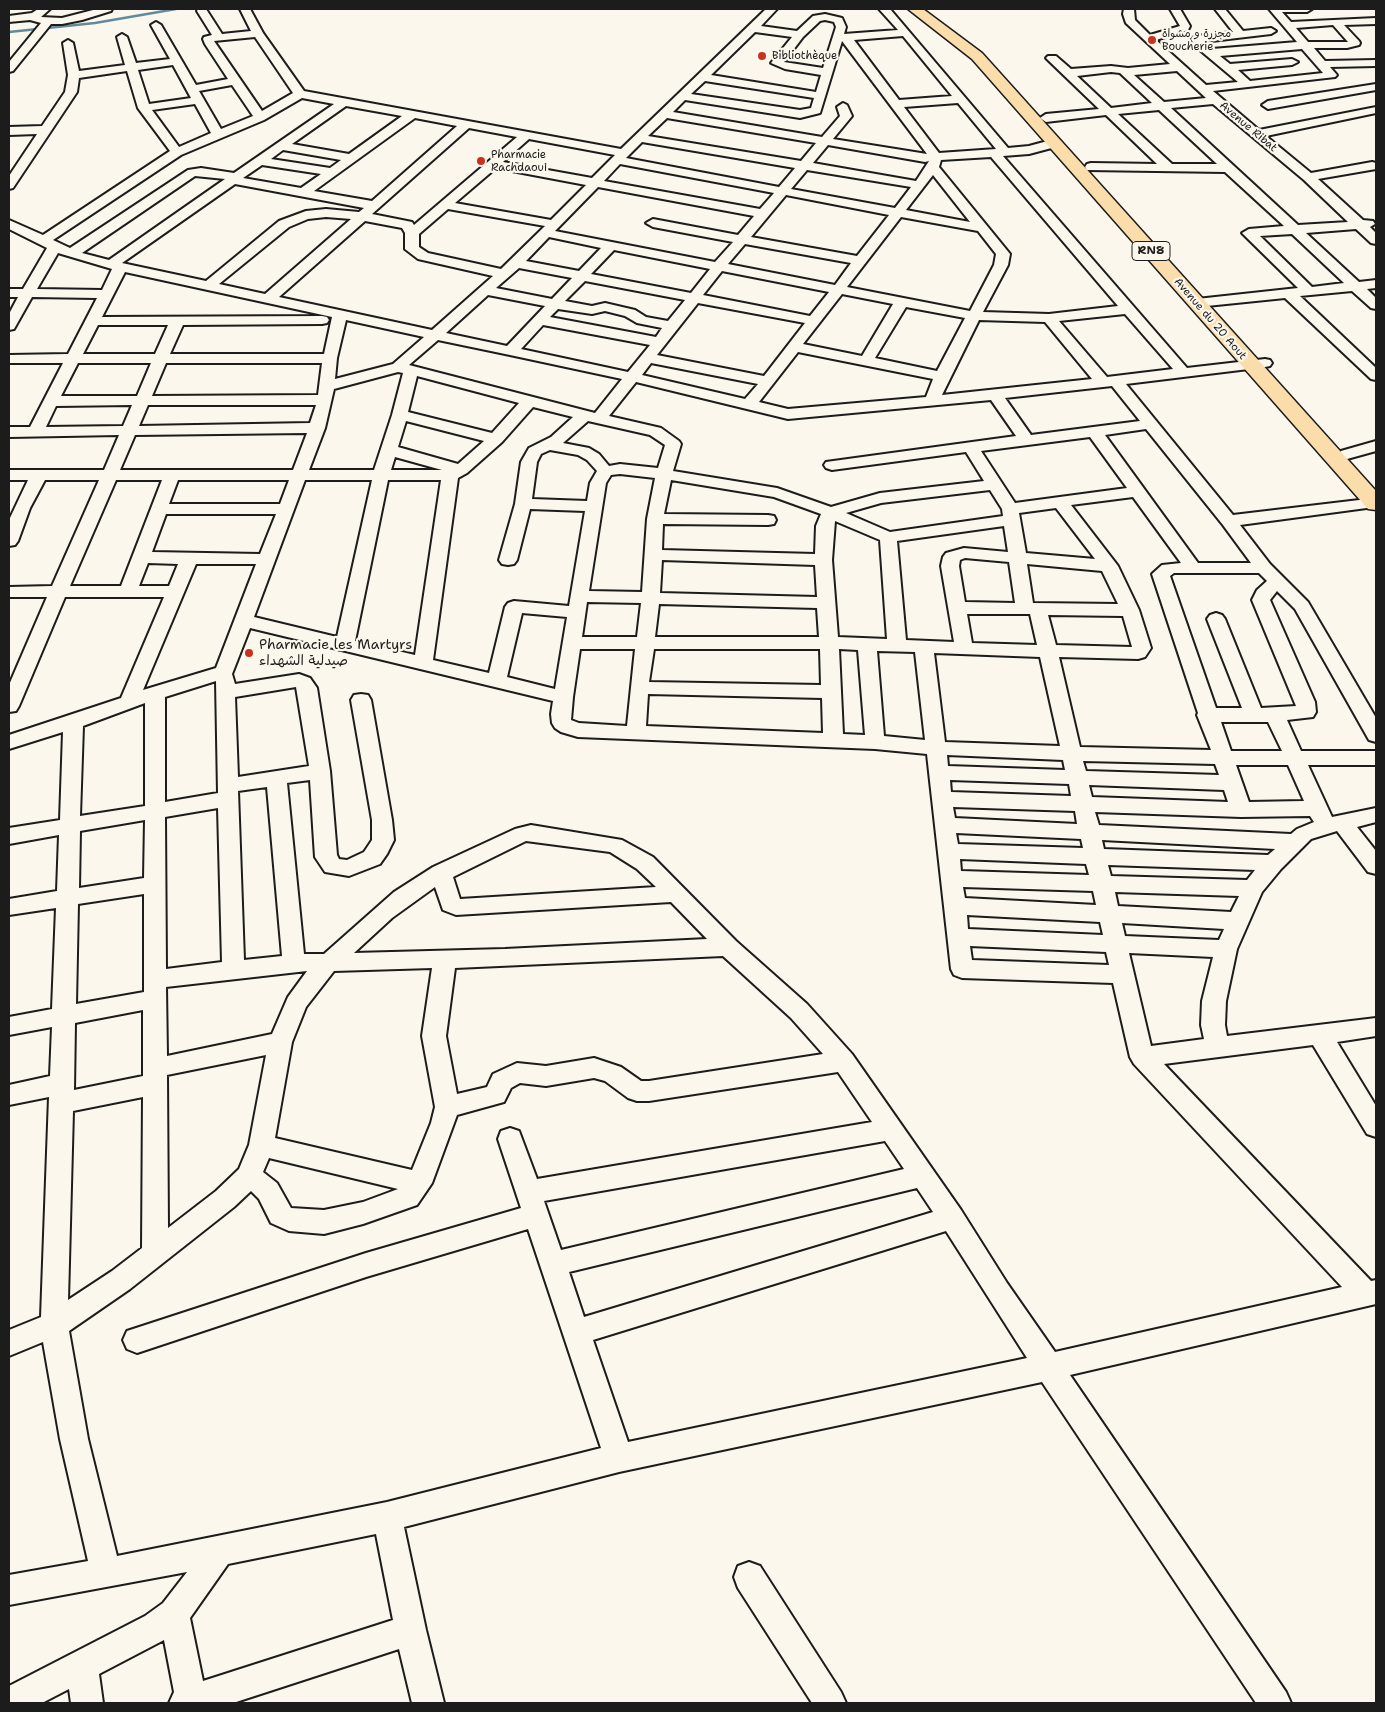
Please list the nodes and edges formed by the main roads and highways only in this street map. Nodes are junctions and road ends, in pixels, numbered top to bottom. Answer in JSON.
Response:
{"nodes":[{"id":1,"x":915,"y":9,"type":"edge"},
{"id":2,"x":928,"y":9,"type":"edge"},
{"id":3,"x":1204,"y":303,"type":"junction"},
{"id":4,"x":1258,"y":364,"type":"junction"},
{"id":5,"x":1375,"y":497,"type":"edge"}],
"edges":[{"from":1,"to":3,"type":"main road","name":"Avenue du 20 Aout","number":"RN8"},
{"from":2,"to":3,"type":"main road","name":"Avenue du 20 Aout","number":"RN8"},
{"from":3,"to":4,"type":"main road","name":"Avenue du 20 Aout","number":"RN8"},
{"from":4,"to":5,"type":"main road","name":"Avenue du 20 Aout","number":"RN8"},
{"from":4,"to":5,"type":"main road","name":"Avenue du 20 Aout","number":"RN8"}]}
